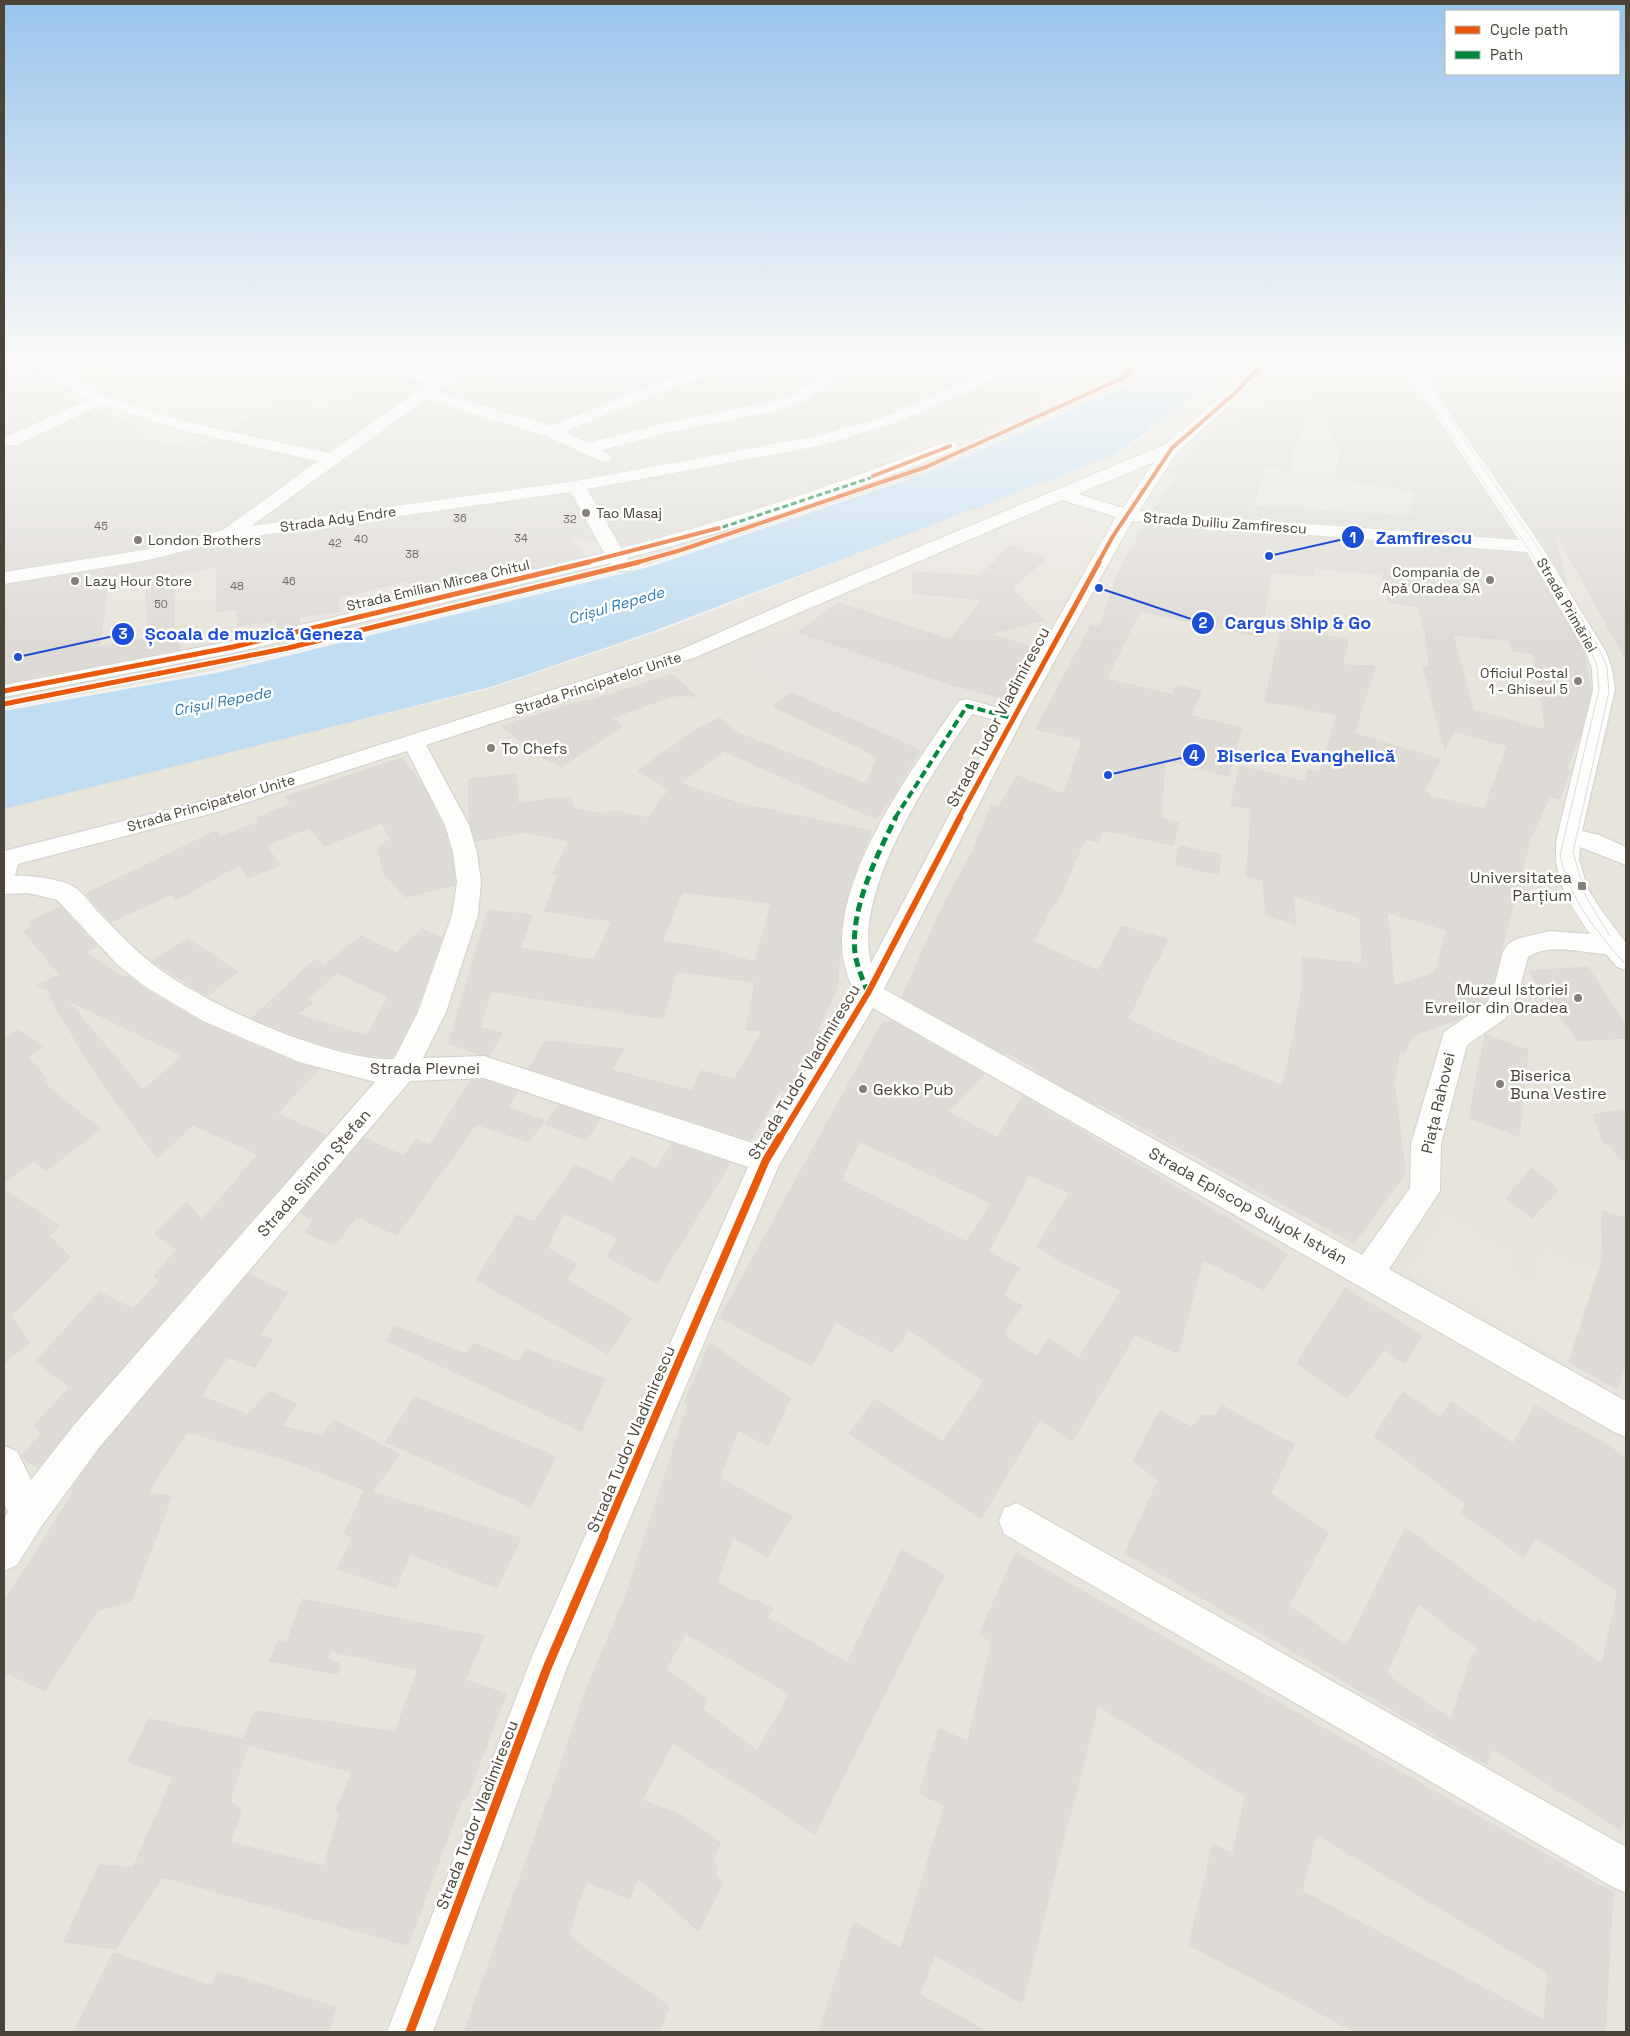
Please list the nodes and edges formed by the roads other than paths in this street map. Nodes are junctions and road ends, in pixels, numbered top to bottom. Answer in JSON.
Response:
{"nodes":[{"id":1,"x":305,"y":453,"type":"edge"},
{"id":2,"x":340,"y":453,"type":"edge"},
{"id":3,"x":597,"y":453,"type":"edge"},
{"id":4,"x":759,"y":453,"type":"edge"},
{"id":5,"x":933,"y":453,"type":"edge"},
{"id":6,"x":1160,"y":453,"type":"edge"},
{"id":7,"x":1169,"y":453,"type":"edge"},
{"id":8,"x":1469,"y":453,"type":"edge"},
{"id":9,"x":332,"y":459,"type":"junction"},
{"id":10,"x":634,"y":476,"type":"junction"},
{"id":11,"x":576,"y":486,"type":"junction"},
{"id":12,"x":1063,"y":495,"type":"junction"},
{"id":13,"x":1127,"y":515,"type":"junction"},
{"id":14,"x":226,"y":535,"type":"junction"},
{"id":15,"x":1533,"y":547,"type":"junction"},
{"id":16,"x":618,"y":562,"type":"junction"},
{"id":17,"x":4,"y":578,"type":"edge"},
{"id":18,"x":4,"y":691,"type":"edge"},
{"id":19,"x":1012,"y":718,"type":"junction"},
{"id":20,"x":413,"y":742,"type":"junction"},
{"id":21,"x":1569,"y":837,"type":"junction"},
{"id":22,"x":1626,"y":857,"type":"edge"},
{"id":23,"x":4,"y":859,"type":"edge"},
{"id":24,"x":4,"y":873,"type":"edge"},
{"id":25,"x":4,"y":885,"type":"edge"},
{"id":26,"x":1619,"y":953,"type":"edge"},
{"id":27,"x":868,"y":993,"type":"junction"},
{"id":28,"x":402,"y":1071,"type":"junction"},
{"id":29,"x":766,"y":1160,"type":"junction"},
{"id":30,"x":1368,"y":1273,"type":"junction"},
{"id":31,"x":1626,"y":1420,"type":"edge"},
{"id":32,"x":4,"y":1464,"type":"edge"},
{"id":33,"x":28,"y":1514,"type":"junction"},
{"id":34,"x":1016,"y":1522,"type":"dead end"},
{"id":35,"x":4,"y":1552,"type":"edge"},
{"id":36,"x":1626,"y":1871,"type":"edge"},
{"id":37,"x":410,"y":2032,"type":"edge"}],
"edges":[{"from":1,"to":9,"type":"street"},
{"from":2,"to":9,"type":"street"},
{"from":3,"to":10,"type":"street"},
{"from":4,"to":10,"type":"street","name":"Strada Ady Endre"},
{"from":5,"to":16,"type":"street","name":"Strada Emilian Mircea Chitul"},
{"from":6,"to":12,"type":"street","name":"Strada Principatelor Unite"},
{"from":7,"to":13,"type":"street","name":"Strada Tudor Vladimirescu"},
{"from":8,"to":15,"type":"street","name":"Strada Primăriei"},
{"from":9,"to":14,"type":"street"},
{"from":10,"to":11,"type":"street","name":"Strada Ady Endre"},
{"from":11,"to":14,"type":"street","name":"Strada Ady Endre"},
{"from":11,"to":16,"type":"street"},
{"from":12,"to":13,"type":"street"},
{"from":12,"to":20,"type":"street","name":"Strada Principatelor Unite"},
{"from":13,"to":15,"type":"street","name":"Strada Duiliu Zamfirescu"},
{"from":13,"to":19,"type":"street","name":"Strada Tudor Vladimirescu"},
{"from":14,"to":17,"type":"street","name":"Strada Ady Endre"},
{"from":15,"to":21,"type":"street","name":"Strada Primăriei"},
{"from":16,"to":18,"type":"street","name":"Strada Emilian Mircea Chitul"},
{"from":19,"to":27,"type":"street","name":"Strada Tudor Vladimirescu"},
{"from":19,"to":27,"type":"street","name":"Strada Tudor Vladimirescu"},
{"from":20,"to":23,"type":"street","name":"Strada Principatelor Unite"},
{"from":20,"to":28,"type":"street","name":"Strada Simion Ștefan"},
{"from":21,"to":22,"type":"street"},
{"from":21,"to":26,"type":"street","name":"Strada Primăriei"},
{"from":23,"to":24,"type":"street"},
{"from":25,"to":28,"type":"street","name":"Strada Plevnei"},
{"from":26,"to":30,"type":"street","name":"Piața Rahovei"},
{"from":27,"to":29,"type":"street","name":"Strada Tudor Vladimirescu"},
{"from":27,"to":30,"type":"street","name":"Strada Episcop Sulyok István"},
{"from":28,"to":29,"type":"street","name":"Strada Plevnei"},
{"from":28,"to":33,"type":"street","name":"Strada Simion Ștefan"},
{"from":29,"to":37,"type":"street","name":"Strada Tudor Vladimirescu"},
{"from":30,"to":31,"type":"street","name":"Strada Episcop Sulyok István"},
{"from":32,"to":33,"type":"street"},
{"from":33,"to":35,"type":"street","name":"Strada Simion Ștefan"},
{"from":34,"to":36,"type":"street"}]}
